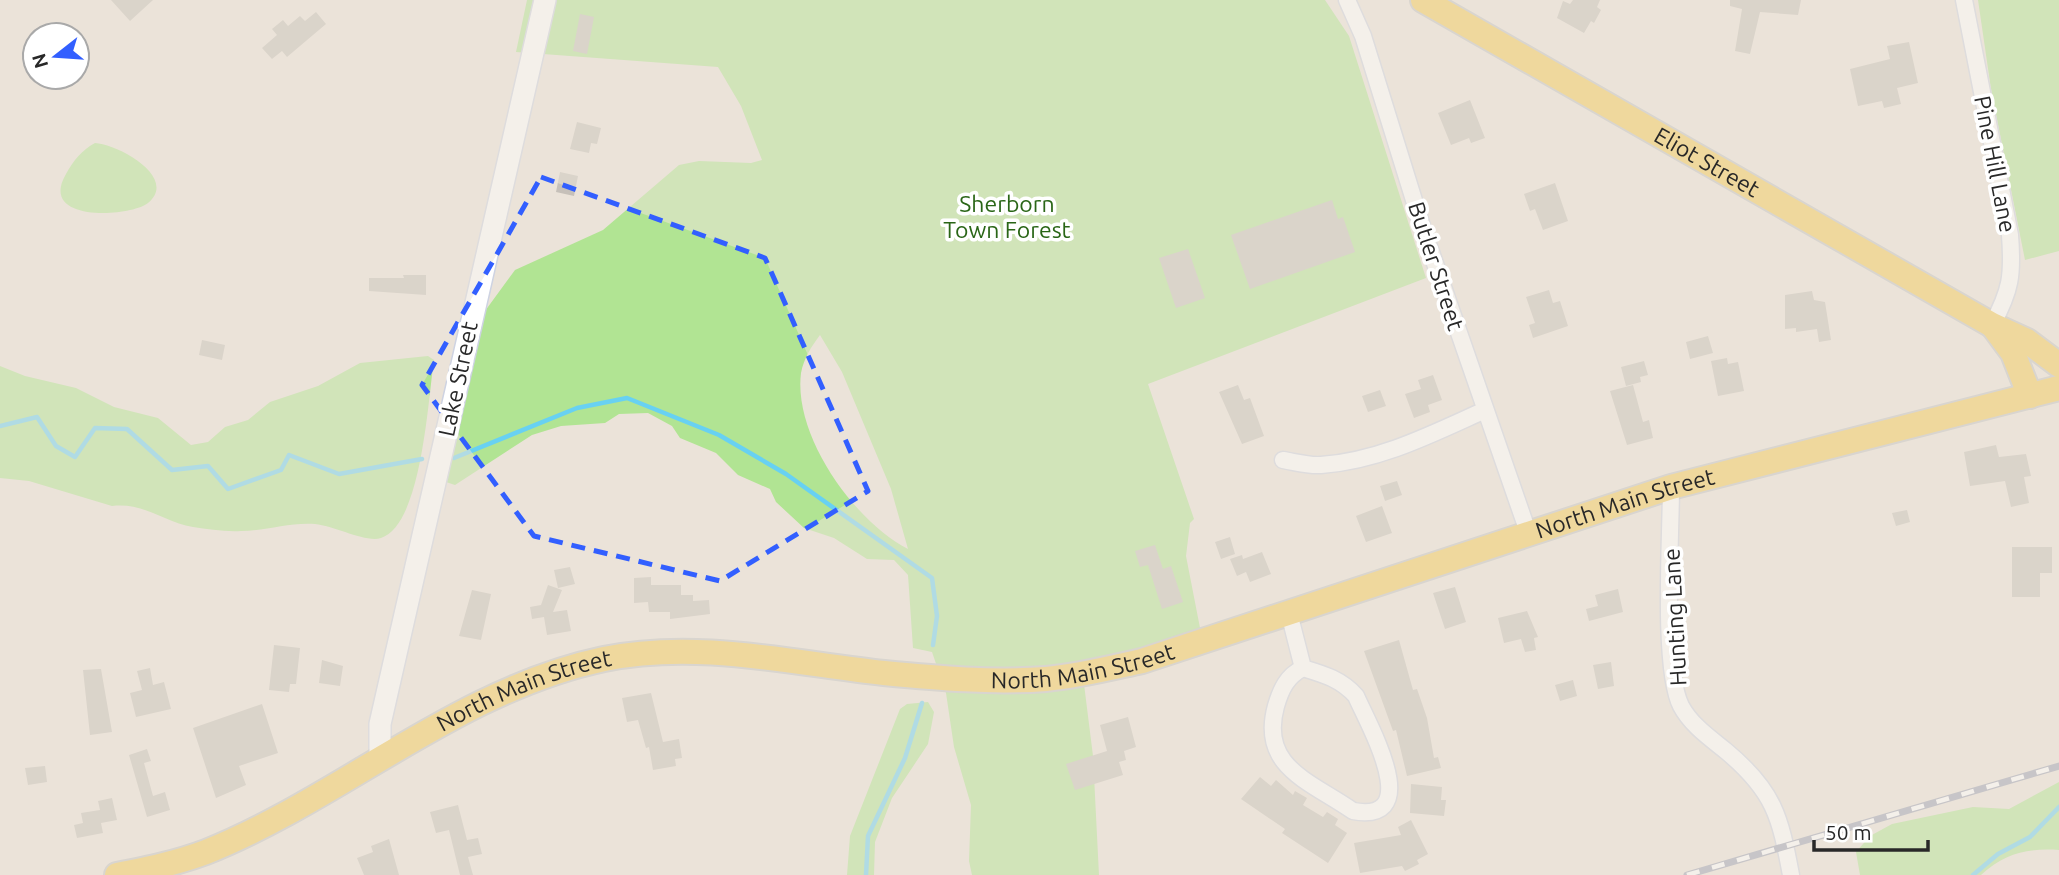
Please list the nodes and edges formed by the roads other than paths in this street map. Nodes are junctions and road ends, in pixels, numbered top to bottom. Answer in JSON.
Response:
{"nodes":[{"id":1,"x":545,"y":0,"type":"edge"},
{"id":2,"x":1347,"y":0,"type":"edge"},
{"id":3,"x":1423,"y":0,"type":"edge"},
{"id":4,"x":1964,"y":0,"type":"edge"},
{"id":5,"x":1992,"y":325,"type":"junction"},
{"id":6,"x":2059,"y":365,"type":"edge"},
{"id":7,"x":2059,"y":388,"type":"edge"},
{"id":8,"x":2030,"y":396,"type":"junction"},
{"id":9,"x":1485,"y":410,"type":"junction"},
{"id":10,"x":1283,"y":460,"type":"dead end"},
{"id":11,"x":1671,"y":487,"type":"junction"},
{"id":12,"x":1528,"y":532,"type":"junction"},
{"id":13,"x":1289,"y":613,"type":"junction"},
{"id":14,"x":1303,"y":668,"type":"junction"},
{"id":15,"x":380,"y":758,"type":"junction"},
{"id":16,"x":186,"y":867,"type":"edge"},
{"id":17,"x":144,"y":872,"type":"edge"},
{"id":18,"x":117,"y":875,"type":"edge"},
{"id":19,"x":1791,"y":875,"type":"edge"}],
"edges":[{"from":1,"to":15,"type":"street","name":"Lake Street"},
{"from":2,"to":9,"type":"street","name":"Butler Street"},
{"from":3,"to":5,"type":"main road","name":"Eliot Street"},
{"from":4,"to":5,"type":"street","name":"Pine Hill Lane"},
{"from":5,"to":6,"type":"main road","name":"Eliot Street"},
{"from":5,"to":8,"type":"main road","name":"Eliot Street"},
{"from":7,"to":8,"type":"main road","name":"North Main Street"},
{"from":8,"to":11,"type":"main road","name":"North Main Street"},
{"from":9,"to":10,"type":"street"},
{"from":9,"to":12,"type":"street","name":"Butler Street"},
{"from":11,"to":12,"type":"main road","name":"North Main Street"},
{"from":11,"to":19,"type":"street","name":"Hunting Lane"},
{"from":12,"to":13,"type":"main road","name":"North Main Street"},
{"from":13,"to":14,"type":"street"},
{"from":13,"to":15,"type":"main road","name":"North Main Street"},
{"from":14,"to":14,"type":"street"},
{"from":15,"to":16,"type":"main road","name":"North Main Street"},
{"from":16,"to":17,"type":"main road","name":"North Main Street"},
{"from":17,"to":18,"type":"main road","name":"North Main Street"}]}
